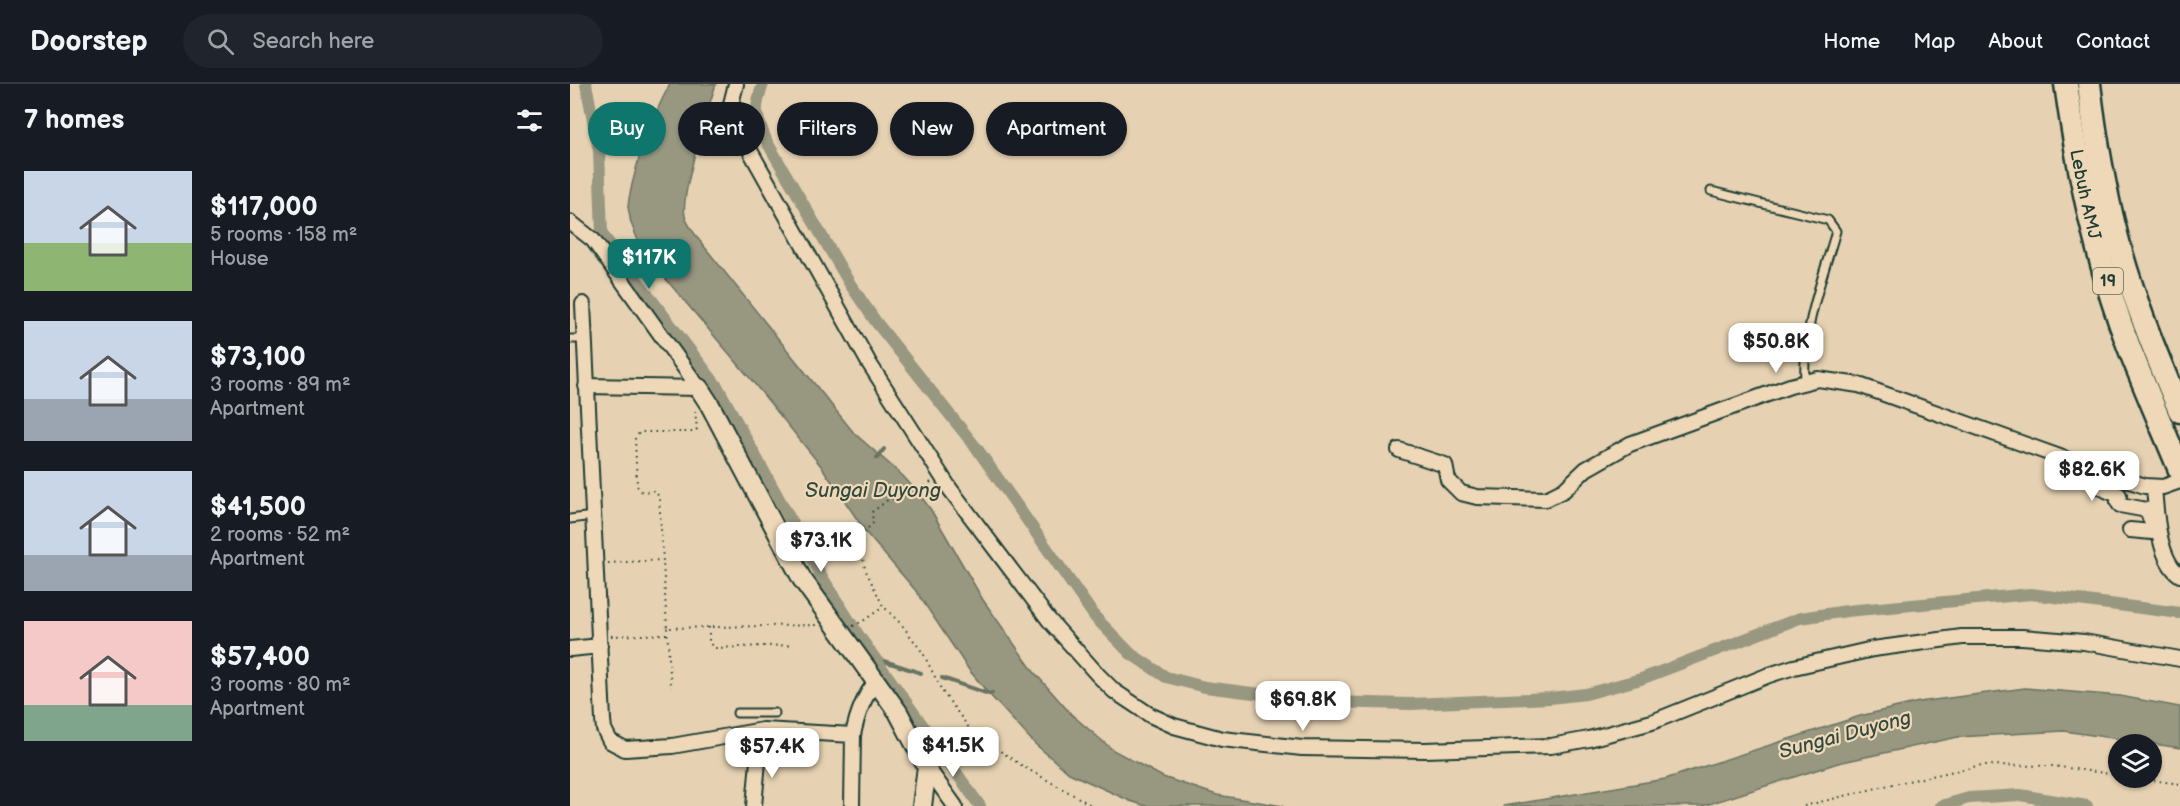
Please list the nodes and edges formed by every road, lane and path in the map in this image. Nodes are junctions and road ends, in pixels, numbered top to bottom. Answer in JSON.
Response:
{"nodes":[{"id":1,"x":736,"y":84,"type":"edge"},
{"id":2,"x":2066,"y":84,"type":"edge"},
{"id":3,"x":2089,"y":84,"type":"edge"},
{"id":4,"x":1711,"y":191,"type":"dead end"},
{"id":5,"x":570,"y":222,"type":"edge"},
{"id":6,"x":583,"y":304,"type":"dead end"},
{"id":7,"x":577,"y":339,"type":"edge"},
{"id":8,"x":1805,"y":381,"type":"junction"},
{"id":9,"x":586,"y":386,"type":"junction"},
{"id":10,"x":699,"y":388,"type":"junction"},
{"id":11,"x":710,"y":405,"type":"junction"},
{"id":12,"x":2180,"y":411,"type":"edge"},
{"id":13,"x":1400,"y":450,"type":"dead end"},
{"id":14,"x":2096,"y":470,"type":"junction"},
{"id":15,"x":2180,"y":470,"type":"edge"},
{"id":16,"x":941,"y":477,"type":"junction"},
{"id":17,"x":2180,"y":481,"type":"edge"},
{"id":18,"x":2154,"y":487,"type":"junction"},
{"id":19,"x":593,"y":516,"type":"junction"},
{"id":20,"x":570,"y":519,"type":"edge"},
{"id":21,"x":2130,"y":530,"type":"dead end"},
{"id":22,"x":663,"y":560,"type":"junction"},
{"id":23,"x":596,"y":563,"type":"junction"},
{"id":24,"x":2180,"y":575,"type":"edge"},
{"id":25,"x":884,"y":606,"type":"junction"},
{"id":26,"x":863,"y":621,"type":"dead end"},
{"id":27,"x":834,"y":625,"type":"junction"},
{"id":28,"x":709,"y":627,"type":"junction"},
{"id":29,"x":668,"y":628,"type":"junction"},
{"id":30,"x":668,"y":634,"type":"junction"},
{"id":31,"x":611,"y":636,"type":"dead end"},
{"id":32,"x":792,"y":645,"type":"dead end"},
{"id":33,"x":600,"y":646,"type":"junction"},
{"id":34,"x":570,"y":649,"type":"edge"},
{"id":35,"x":2180,"y":659,"type":"edge"},
{"id":36,"x":876,"y":682,"type":"junction"},
{"id":37,"x":671,"y":688,"type":"dead end"},
{"id":38,"x":737,"y":713,"type":"dead end"},
{"id":39,"x":763,"y":730,"type":"junction"},
{"id":40,"x":853,"y":735,"type":"junction"},
{"id":41,"x":759,"y":750,"type":"dead end"},
{"id":42,"x":927,"y":767,"type":"junction"},
{"id":43,"x":2108,"y":774,"type":"edge"},
{"id":44,"x":2162,"y":781,"type":"edge"},
{"id":45,"x":2180,"y":784,"type":"edge"},
{"id":46,"x":754,"y":806,"type":"edge"},
{"id":47,"x":852,"y":806,"type":"edge"},
{"id":48,"x":922,"y":806,"type":"edge"},
{"id":49,"x":955,"y":806,"type":"edge"},
{"id":50,"x":1093,"y":806,"type":"edge"},
{"id":51,"x":1804,"y":806,"type":"edge"}],
"edges":[{"from":1,"to":16,"type":"street"},
{"from":2,"to":15,"type":"highway","name":"Lebuh AMJ","number":"19"},
{"from":3,"to":12,"type":"highway","name":"Lebuh AMJ","number":"19"},
{"from":4,"to":8,"type":"lane"},
{"from":5,"to":10,"type":"street"},
{"from":6,"to":7,"type":"street"},
{"from":7,"to":9,"type":"street"},
{"from":8,"to":13,"type":"street"},
{"from":8,"to":14,"type":"street"},
{"from":9,"to":10,"type":"street"},
{"from":9,"to":19,"type":"street"},
{"from":10,"to":11,"type":"street"},
{"from":11,"to":22,"type":"path"},
{"from":11,"to":27,"type":"street"},
{"from":14,"to":18,"type":"street"},
{"from":14,"to":21,"type":"street"},
{"from":16,"to":25,"type":"path"},
{"from":16,"to":35,"type":"street"},
{"from":17,"to":18,"type":"street"},
{"from":18,"to":24,"type":"street"},
{"from":19,"to":20,"type":"lane"},
{"from":19,"to":23,"type":"street"},
{"from":22,"to":23,"type":"path"},
{"from":22,"to":29,"type":"path"},
{"from":23,"to":33,"type":"street"},
{"from":25,"to":26,"type":"path"},
{"from":25,"to":50,"type":"path"},
{"from":27,"to":28,"type":"path"},
{"from":27,"to":36,"type":"street"},
{"from":28,"to":29,"type":"path"},
{"from":28,"to":32,"type":"path"},
{"from":29,"to":30,"type":"path"},
{"from":30,"to":31,"type":"path"},
{"from":30,"to":37,"type":"path"},
{"from":33,"to":34,"type":"street"},
{"from":33,"to":39,"type":"street"},
{"from":36,"to":40,"type":"street"},
{"from":36,"to":42,"type":"street"},
{"from":38,"to":39,"type":"lane"},
{"from":39,"to":40,"type":"street"},
{"from":40,"to":47,"type":"street"},
{"from":41,"to":46,"type":"street"},
{"from":42,"to":48,"type":"street"},
{"from":42,"to":49,"type":"street"},
{"from":43,"to":51,"type":"path"},
{"from":44,"to":45,"type":"path"}]}
